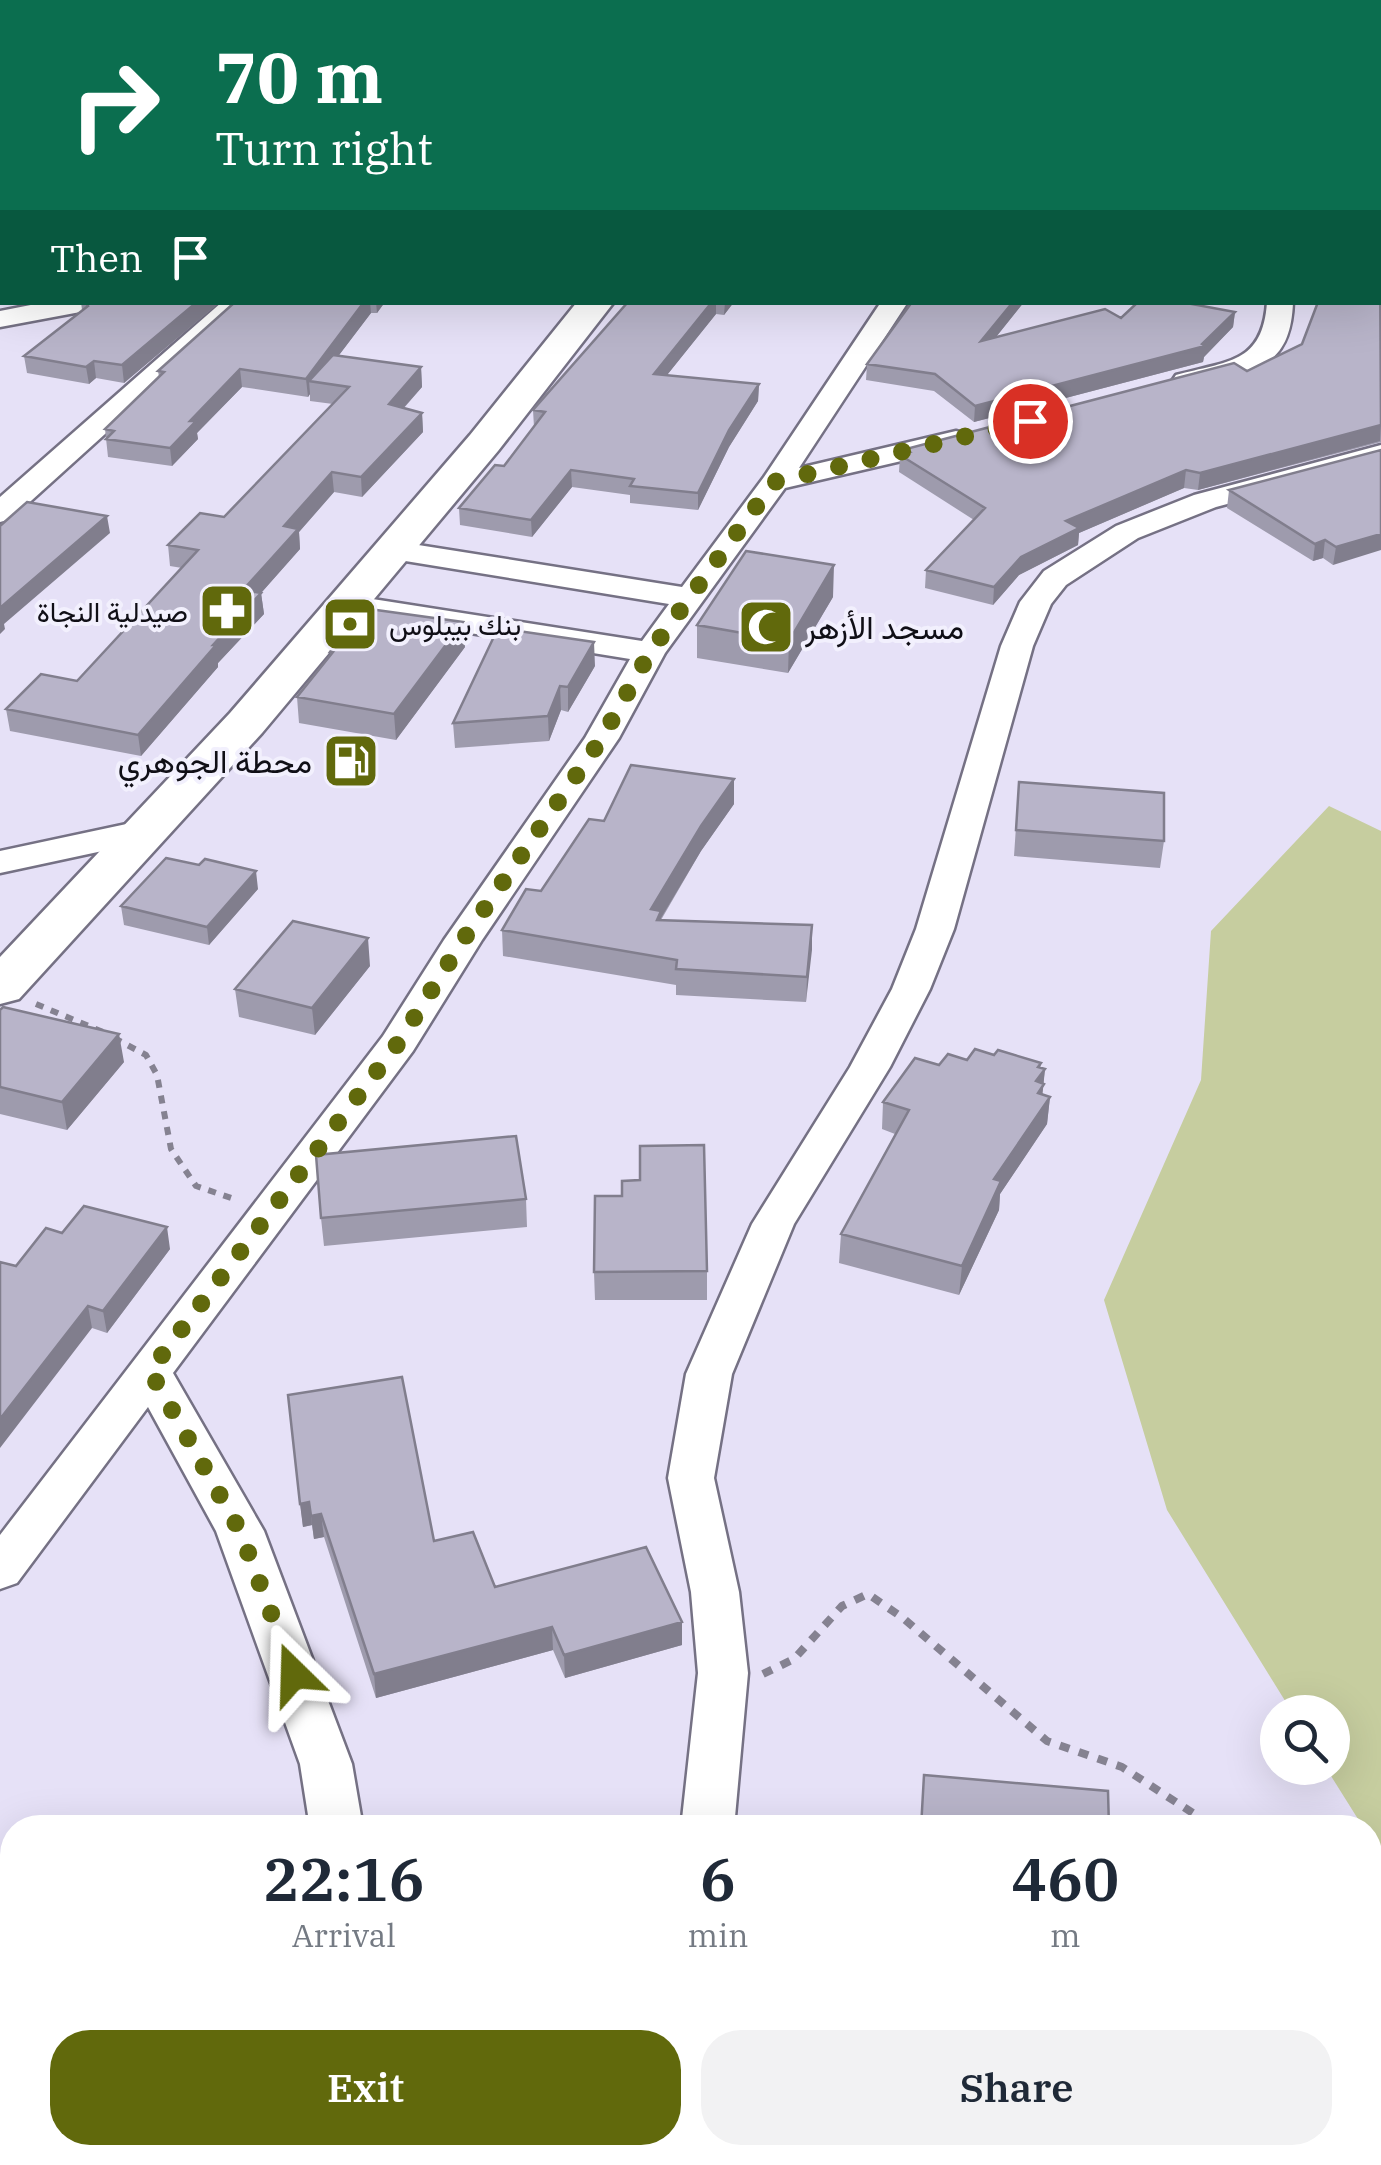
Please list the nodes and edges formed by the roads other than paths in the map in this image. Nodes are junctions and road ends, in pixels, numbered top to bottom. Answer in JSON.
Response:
{"nodes":[{"id":1,"x":74,"y":305,"type":"edge"},
{"id":2,"x":235,"y":305,"type":"edge"},
{"id":3,"x":594,"y":305,"type":"edge"},
{"id":4,"x":892,"y":305,"type":"edge"},
{"id":5,"x":1280,"y":305,"type":"edge"},
{"id":6,"x":0,"y":319,"type":"edge"},
{"id":7,"x":1167,"y":386,"type":"edge"},
{"id":8,"x":988,"y":432,"type":"edge"},
{"id":9,"x":1381,"y":454,"type":"edge"},
{"id":10,"x":44,"y":475,"type":"junction"},
{"id":11,"x":0,"y":478,"type":"edge"},
{"id":12,"x":774,"y":482,"type":"junction"},
{"id":13,"x":0,"y":513,"type":"edge"},
{"id":14,"x":393,"y":550,"type":"junction"},
{"id":15,"x":690,"y":598,"type":"junction"},
{"id":16,"x":347,"y":604,"type":"junction"},
{"id":17,"x":650,"y":652,"type":"junction"},
{"id":18,"x":150,"y":830,"type":"junction"},
{"id":19,"x":0,"y":862,"type":"edge"},
{"id":20,"x":16,"y":995,"type":"edge"},
{"id":21,"x":150,"y":1371,"type":"junction"},
{"id":22,"x":0,"y":1570,"type":"edge"},
{"id":23,"x":335,"y":1815,"type":"edge"},
{"id":24,"x":708,"y":1815,"type":"edge"}],
"edges":[{"from":1,"to":6,"type":"street"},
{"from":2,"to":10,"type":"street"},
{"from":3,"to":14,"type":"main road"},
{"from":4,"to":12,"type":"street"},
{"from":5,"to":7,"type":"street"},
{"from":8,"to":12,"type":"street"},
{"from":9,"to":24,"type":"street"},
{"from":10,"to":11,"type":"street"},
{"from":10,"to":13,"type":"street"},
{"from":12,"to":15,"type":"street"},
{"from":14,"to":15,"type":"street"},
{"from":14,"to":16,"type":"main road"},
{"from":15,"to":17,"type":"street"},
{"from":16,"to":17,"type":"street"},
{"from":16,"to":18,"type":"main road"},
{"from":17,"to":21,"type":"street"},
{"from":18,"to":19,"type":"street"},
{"from":18,"to":20,"type":"main road"},
{"from":21,"to":22,"type":"street"},
{"from":21,"to":23,"type":"street"}]}
